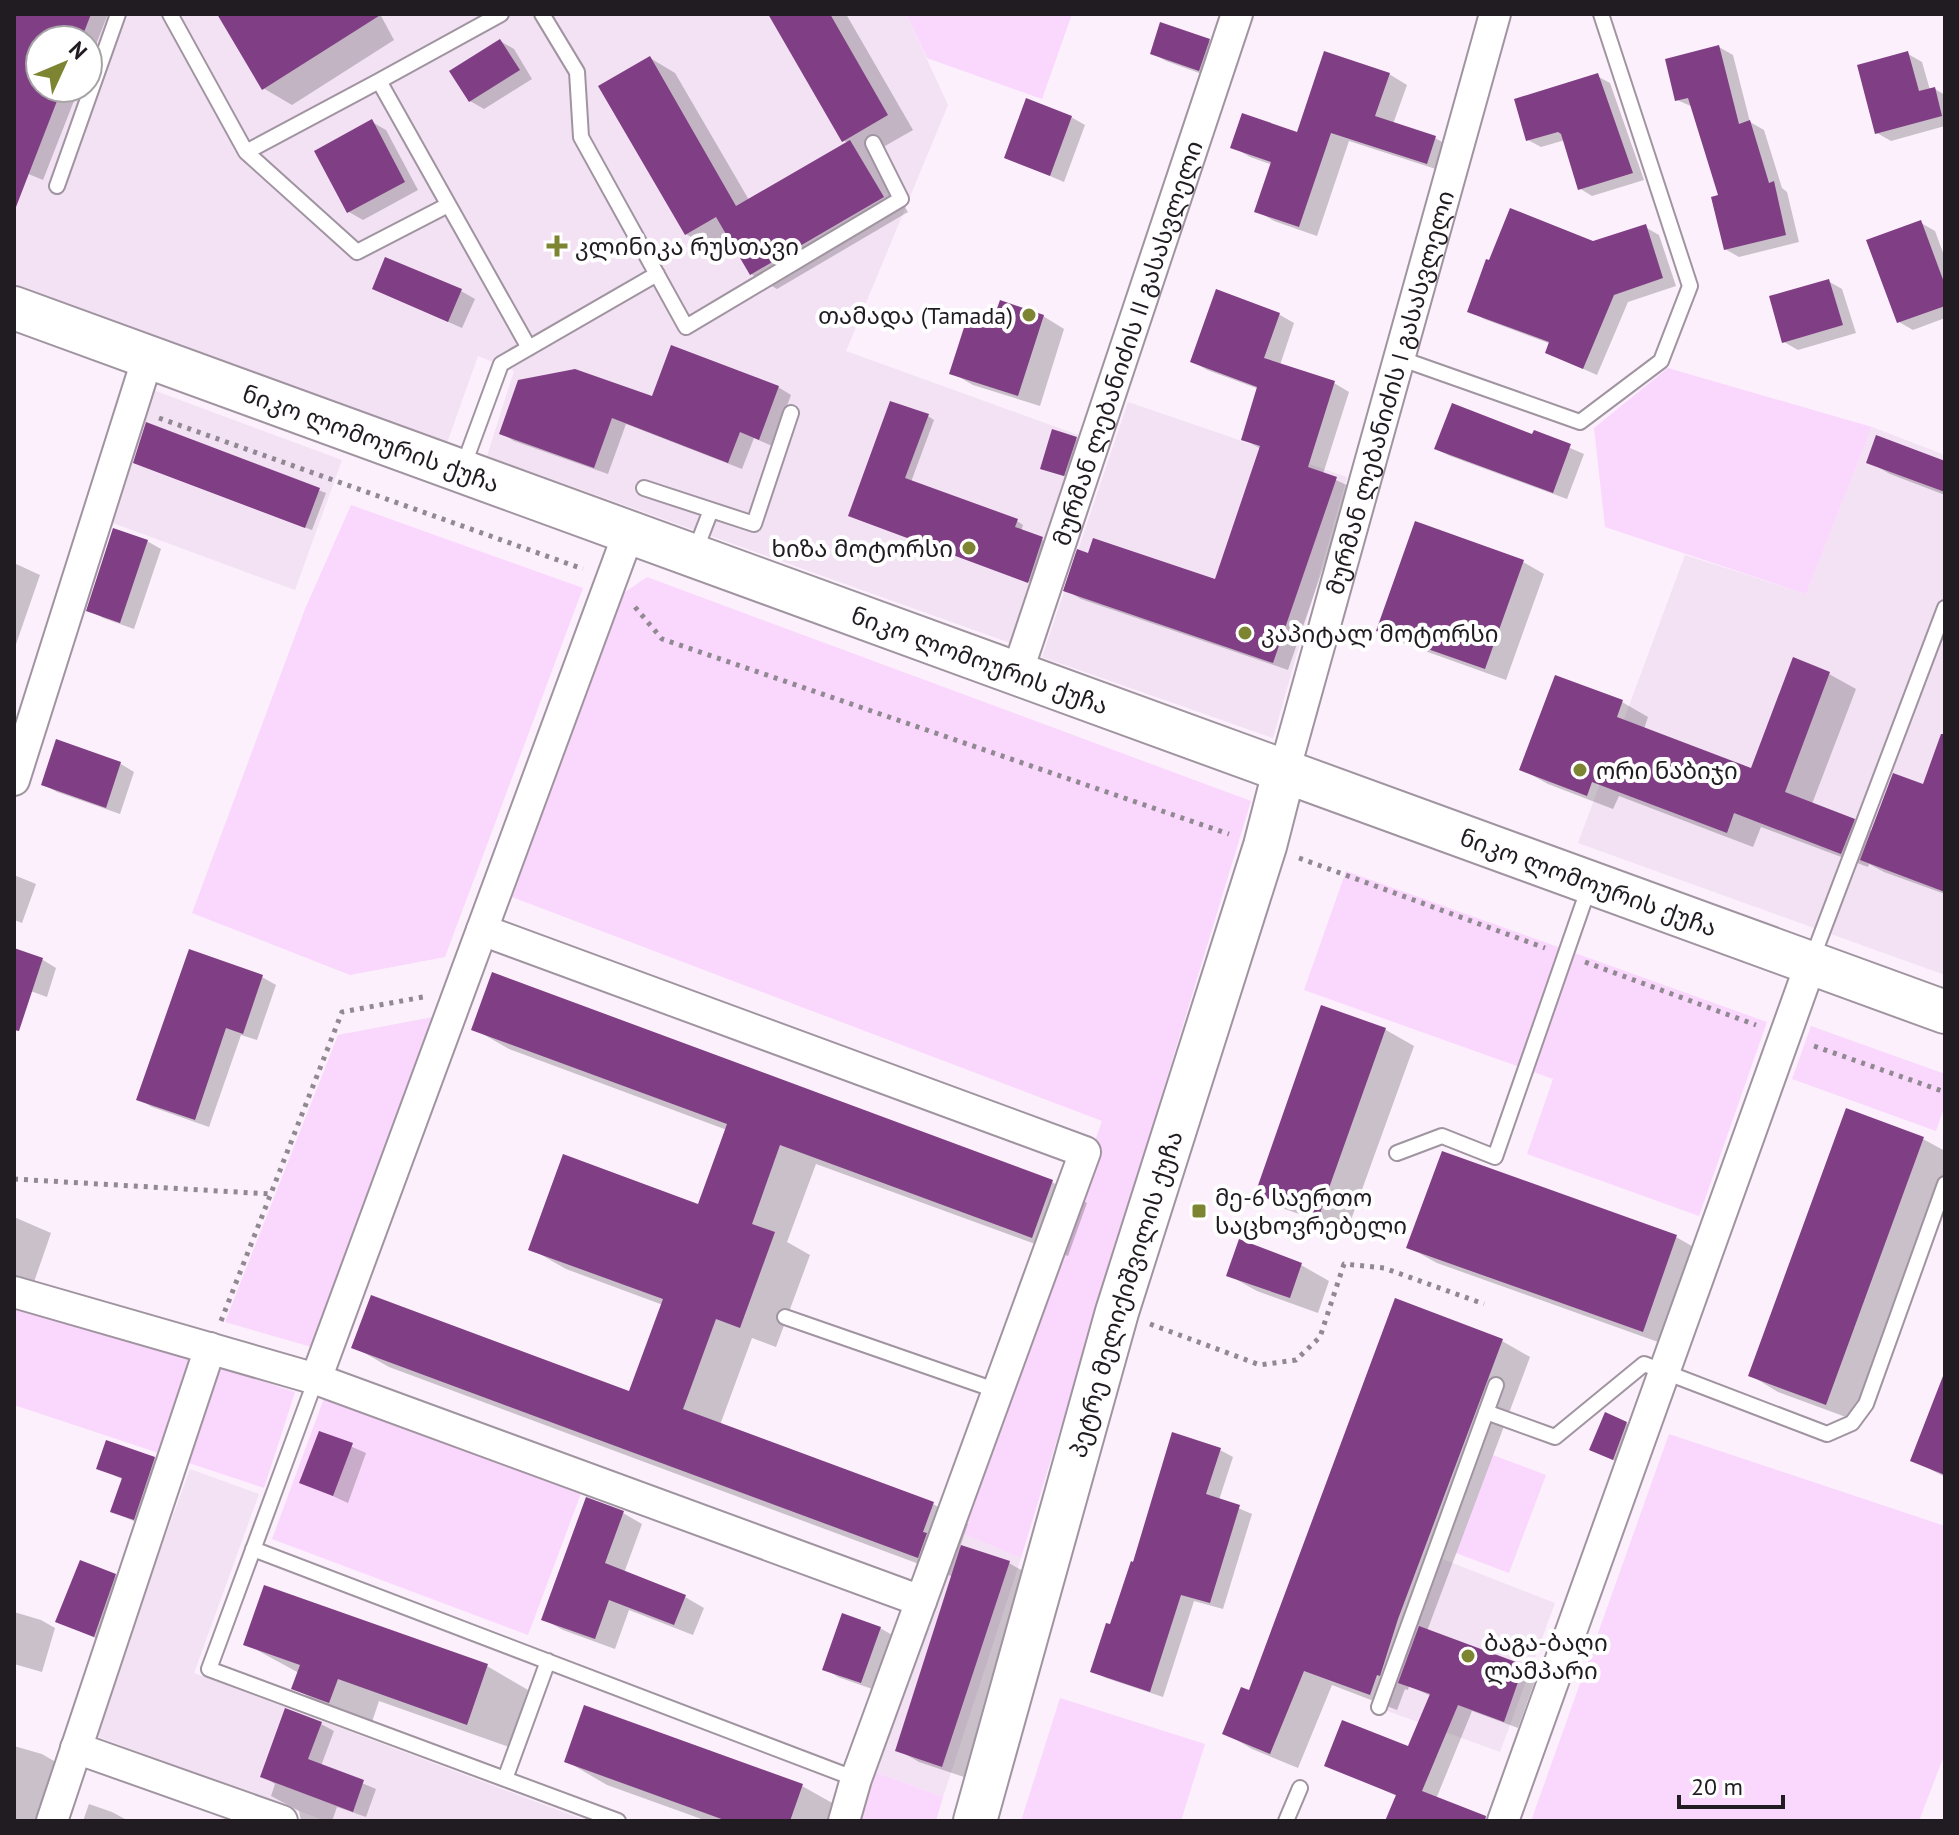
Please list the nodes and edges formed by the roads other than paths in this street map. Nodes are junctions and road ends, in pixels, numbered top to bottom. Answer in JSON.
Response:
{"nodes":[{"id":1,"x":118,"y":14,"type":"edge"},
{"id":2,"x":170,"y":14,"type":"edge"},
{"id":3,"x":501,"y":14,"type":"edge"},
{"id":4,"x":542,"y":14,"type":"edge"},
{"id":5,"x":1237,"y":14,"type":"edge"},
{"id":6,"x":1495,"y":14,"type":"edge"},
{"id":7,"x":1601,"y":14,"type":"edge"},
{"id":8,"x":379,"y":81,"type":"junction"},
{"id":9,"x":873,"y":143,"type":"dead end"},
{"id":10,"x":246,"y":152,"type":"junction"},
{"id":11,"x":57,"y":186,"type":"dead end"},
{"id":12,"x":448,"y":205,"type":"junction"},
{"id":13,"x":657,"y":274,"type":"junction"},
{"id":14,"x":14,"y":308,"type":"edge"},
{"id":15,"x":529,"y":348,"type":"junction"},
{"id":16,"x":148,"y":357,"type":"junction"},
{"id":17,"x":1399,"y":358,"type":"junction"},
{"id":18,"x":791,"y":413,"type":"dead end"},
{"id":19,"x":462,"y":471,"type":"junction"},
{"id":20,"x":644,"y":488,"type":"dead end"},
{"id":21,"x":711,"y":510,"type":"junction"},
{"id":22,"x":629,"y":532,"type":"junction"},
{"id":23,"x":693,"y":556,"type":"junction"},
{"id":24,"x":1945,"y":608,"type":"edge"},
{"id":25,"x":1017,"y":673,"type":"junction"},
{"id":26,"x":1284,"y":772,"type":"junction"},
{"id":27,"x":14,"y":780,"type":"edge"},
{"id":28,"x":1591,"y":883,"type":"junction"},
{"id":29,"x":482,"y":930,"type":"junction"},
{"id":30,"x":1811,"y":963,"type":"junction"},
{"id":31,"x":1945,"y":1012,"type":"edge"},
{"id":32,"x":1397,"y":1153,"type":"dead end"},
{"id":33,"x":1945,"y":1184,"type":"edge"},
{"id":34,"x":14,"y":1292,"type":"edge"},
{"id":35,"x":785,"y":1317,"type":"dead end"},
{"id":36,"x":210,"y":1348,"type":"junction"},
{"id":37,"x":1664,"y":1371,"type":"junction"},
{"id":38,"x":316,"y":1379,"type":"junction"},
{"id":39,"x":1496,"y":1385,"type":"dead end"},
{"id":40,"x":998,"y":1391,"type":"junction"},
{"id":41,"x":1486,"y":1412,"type":"junction"},
{"id":42,"x":253,"y":1549,"type":"junction"},
{"id":43,"x":921,"y":1601,"type":"junction"},
{"id":44,"x":548,"y":1661,"type":"junction"},
{"id":45,"x":1379,"y":1707,"type":"dead end"},
{"id":46,"x":76,"y":1748,"type":"junction"},
{"id":47,"x":505,"y":1779,"type":"junction"},
{"id":48,"x":856,"y":1779,"type":"junction"},
{"id":49,"x":1300,"y":1788,"type":"dead end"},
{"id":50,"x":52,"y":1821,"type":"edge"},
{"id":51,"x":282,"y":1821,"type":"edge"},
{"id":52,"x":618,"y":1821,"type":"edge"},
{"id":53,"x":844,"y":1821,"type":"edge"},
{"id":54,"x":975,"y":1821,"type":"edge"},
{"id":55,"x":1286,"y":1821,"type":"edge"},
{"id":56,"x":1503,"y":1821,"type":"edge"}],
"edges":[{"from":1,"to":11,"type":"lane"},
{"from":2,"to":10,"type":"lane"},
{"from":3,"to":8,"type":"lane"},
{"from":4,"to":13,"type":"lane"},
{"from":5,"to":25,"type":"street","name":"მურმან ლებანიძის II გასასვლელი"},
{"from":6,"to":17,"type":"street","name":"მურმან ლებანიძის I გასასვლელი"},
{"from":7,"to":17,"type":"lane"},
{"from":8,"to":10,"type":"lane"},
{"from":8,"to":12,"type":"lane"},
{"from":9,"to":13,"type":"lane"},
{"from":10,"to":12,"type":"lane"},
{"from":12,"to":15,"type":"lane"},
{"from":13,"to":15,"type":"lane"},
{"from":14,"to":16,"type":"street","name":"ნიკო ლომოურის ქუჩა"},
{"from":15,"to":19,"type":"lane"},
{"from":16,"to":19,"type":"street","name":"ნიკო ლომოურის ქუჩა"},
{"from":16,"to":27,"type":"street"},
{"from":17,"to":26,"type":"street","name":"მურმან ლებანიძის I გასასვლელი"},
{"from":18,"to":21,"type":"lane"},
{"from":19,"to":22,"type":"street","name":"ნიკო ლომოურის ქუჩა"},
{"from":20,"to":21,"type":"lane"},
{"from":21,"to":23,"type":"lane"},
{"from":22,"to":23,"type":"street","name":"ნიკო ლომოურის ქუჩა"},
{"from":22,"to":29,"type":"street"},
{"from":23,"to":25,"type":"street","name":"ნიკო ლომოურის ქუჩა"},
{"from":24,"to":30,"type":"lane"},
{"from":25,"to":26,"type":"street","name":"ნიკო ლომოურის ქუჩა"},
{"from":26,"to":28,"type":"street","name":"ნიკო ლომოურის ქუჩა"},
{"from":26,"to":54,"type":"street","name":"პეტრე მელიქიშვილის ქუჩა"},
{"from":28,"to":30,"type":"street","name":"ნიკო ლომოურის ქუჩა"},
{"from":28,"to":32,"type":"lane"},
{"from":29,"to":38,"type":"street"},
{"from":29,"to":40,"type":"street"},
{"from":30,"to":31,"type":"street","name":"ნიკო ლომოურის ქუჩა"},
{"from":30,"to":37,"type":"street"},
{"from":33,"to":37,"type":"lane"},
{"from":34,"to":36,"type":"street"},
{"from":35,"to":40,"type":"lane"},
{"from":36,"to":38,"type":"street"},
{"from":36,"to":46,"type":"street"},
{"from":37,"to":41,"type":"lane"},
{"from":37,"to":56,"type":"street"},
{"from":38,"to":42,"type":"lane"},
{"from":38,"to":43,"type":"street"},
{"from":39,"to":41,"type":"lane"},
{"from":40,"to":43,"type":"street"},
{"from":41,"to":45,"type":"lane"},
{"from":42,"to":44,"type":"lane"},
{"from":42,"to":47,"type":"lane"},
{"from":43,"to":48,"type":"street"},
{"from":44,"to":47,"type":"lane"},
{"from":44,"to":48,"type":"lane"},
{"from":46,"to":50,"type":"street"},
{"from":46,"to":51,"type":"street"},
{"from":47,"to":52,"type":"lane"},
{"from":48,"to":53,"type":"street"},
{"from":49,"to":55,"type":"lane"}]}
